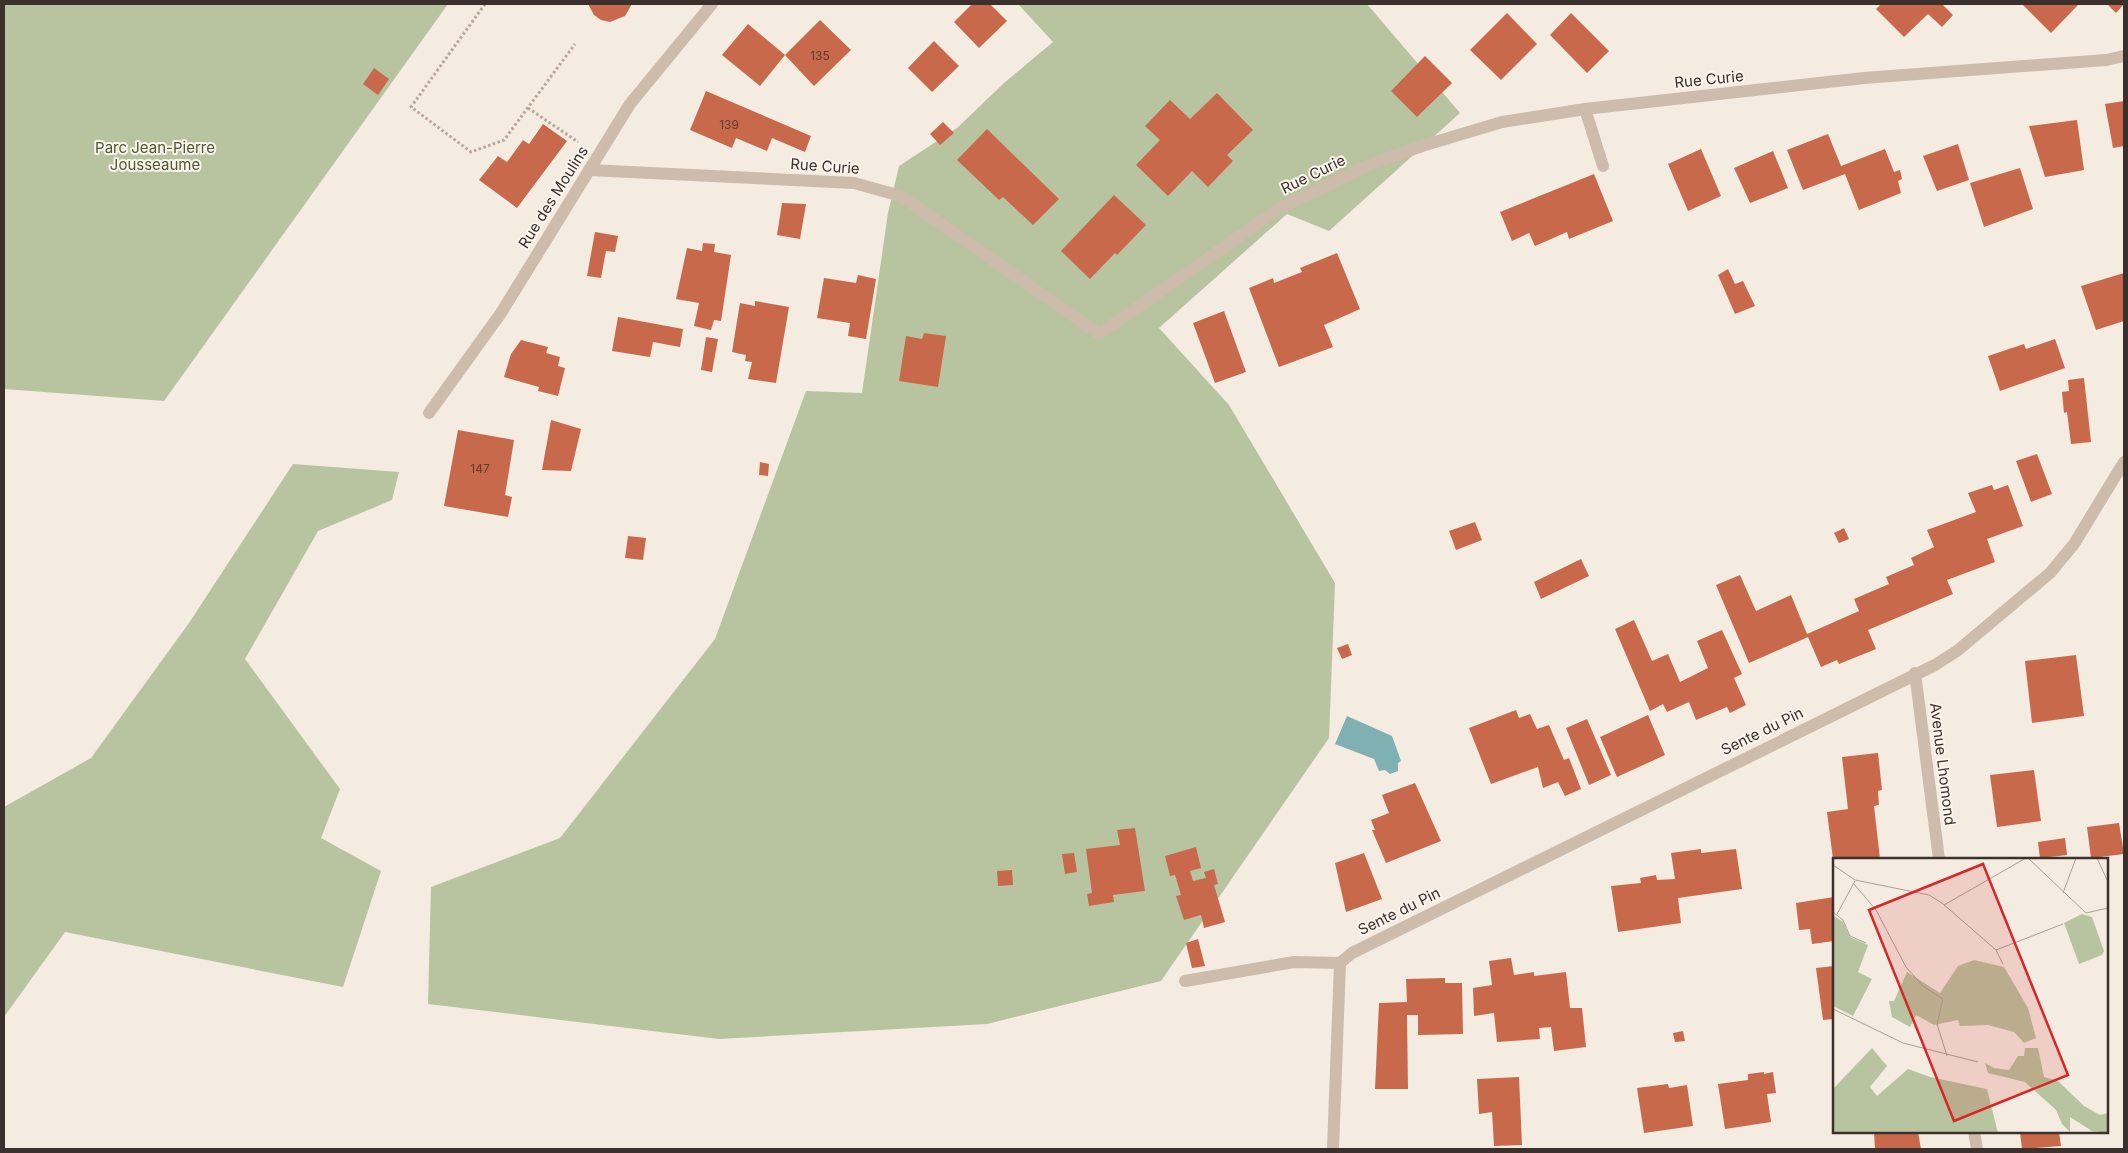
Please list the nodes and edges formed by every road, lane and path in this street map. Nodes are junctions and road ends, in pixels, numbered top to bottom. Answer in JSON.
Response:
{"nodes":[{"id":1,"x":485,"y":4,"type":"edge"},
{"id":2,"x":712,"y":4,"type":"edge"},
{"id":3,"x":575,"y":44,"type":"dead end"},
{"id":4,"x":2124,"y":56,"type":"edge"},
{"id":5,"x":528,"y":108,"type":"junction"},
{"id":6,"x":1585,"y":109,"type":"junction"},
{"id":7,"x":581,"y":144,"type":"dead end"},
{"id":8,"x":1602,"y":166,"type":"dead end"},
{"id":9,"x":589,"y":170,"type":"junction"},
{"id":10,"x":429,"y":413,"type":"dead end"},
{"id":11,"x":2124,"y":462,"type":"edge"},
{"id":12,"x":1915,"y":673,"type":"junction"},
{"id":13,"x":1939,"y":858,"type":"edge"},
{"id":14,"x":1340,"y":964,"type":"junction"},
{"id":15,"x":1185,"y":981,"type":"dead end"},
{"id":16,"x":1974,"y":1133,"type":"edge"},
{"id":17,"x":1333,"y":1149,"type":"edge"},
{"id":18,"x":1977,"y":1149,"type":"edge"}],
"edges":[{"from":1,"to":5,"type":"path"},
{"from":2,"to":9,"type":"street","name":"Rue des Moulins"},
{"from":3,"to":5,"type":"path"},
{"from":4,"to":6,"type":"street","name":"Rue Curie"},
{"from":5,"to":7,"type":"path"},
{"from":6,"to":8,"type":"street"},
{"from":6,"to":9,"type":"street","name":"Rue Curie"},
{"from":9,"to":10,"type":"street","name":"Rue des Moulins"},
{"from":11,"to":12,"type":"street","name":"Sente du Pin"},
{"from":12,"to":13,"type":"street","name":"Avenue Lhomond"},
{"from":12,"to":14,"type":"street","name":"Sente du Pin"},
{"from":14,"to":15,"type":"street"},
{"from":14,"to":17,"type":"street"},
{"from":16,"to":18,"type":"street"}]}
